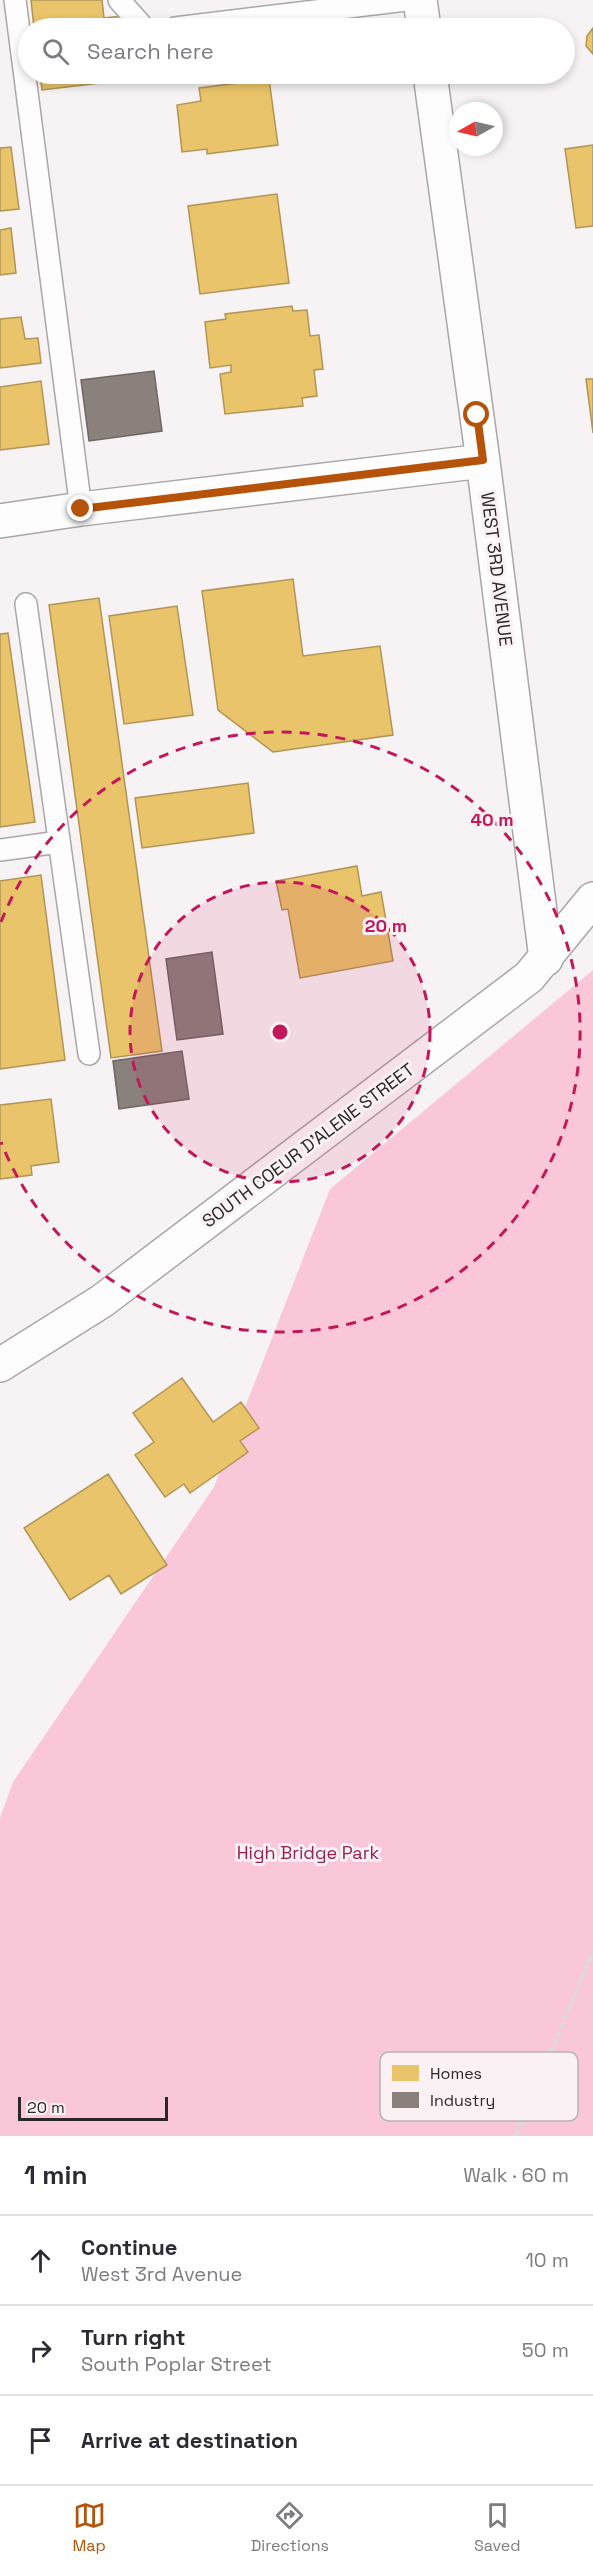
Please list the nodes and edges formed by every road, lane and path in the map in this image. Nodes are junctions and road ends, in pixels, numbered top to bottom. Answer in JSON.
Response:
{"nodes":[{"id":1,"x":15,"y":0,"type":"edge"},
{"id":2,"x":119,"y":0,"type":"edge"},
{"id":3,"x":406,"y":0,"type":"edge"},
{"id":4,"x":420,"y":0,"type":"edge"},
{"id":5,"x":134,"y":18,"type":"edge"},
{"id":6,"x":258,"y":18,"type":"edge"},
{"id":7,"x":423,"y":18,"type":"edge"},
{"id":8,"x":18,"y":23,"type":"edge"},
{"id":9,"x":26,"y":84,"type":"edge"},
{"id":10,"x":431,"y":84,"type":"edge"},
{"id":11,"x":483,"y":460,"type":"junction"},
{"id":12,"x":81,"y":509,"type":"junction"},
{"id":13,"x":0,"y":521,"type":"edge"},
{"id":14,"x":26,"y":604,"type":"dead end"},
{"id":15,"x":59,"y":842,"type":"junction"},
{"id":16,"x":0,"y":850,"type":"edge"},
{"id":17,"x":593,"y":899,"type":"edge"},
{"id":18,"x":546,"y":959,"type":"junction"},
{"id":19,"x":89,"y":1054,"type":"dead end"},
{"id":20,"x":0,"y":1365,"type":"edge"},
{"id":21,"x":593,"y":1951,"type":"edge"},
{"id":22,"x":551,"y":2052,"type":"edge"},
{"id":23,"x":522,"y":2121,"type":"edge"},
{"id":24,"x":516,"y":2136,"type":"edge"}],
"edges":[{"from":1,"to":8,"type":"lane"},
{"from":2,"to":5,"type":"lane"},
{"from":3,"to":6,"type":"lane"},
{"from":4,"to":7,"type":"street"},
{"from":9,"to":12,"type":"lane"},
{"from":10,"to":11,"type":"street","name":"WEST 3RD AVENUE"},
{"from":11,"to":12,"type":"street"},
{"from":11,"to":18,"type":"street","name":"WEST 3RD AVENUE"},
{"from":12,"to":13,"type":"street"},
{"from":14,"to":15,"type":"lane"},
{"from":15,"to":16,"type":"lane"},
{"from":15,"to":19,"type":"lane"},
{"from":17,"to":18,"type":"street","name":"SOUTH COEUR D'ALENE STREET"},
{"from":18,"to":20,"type":"street","name":"SOUTH COEUR D'ALENE STREET"},
{"from":21,"to":22,"type":"path"},
{"from":23,"to":24,"type":"path"}]}
